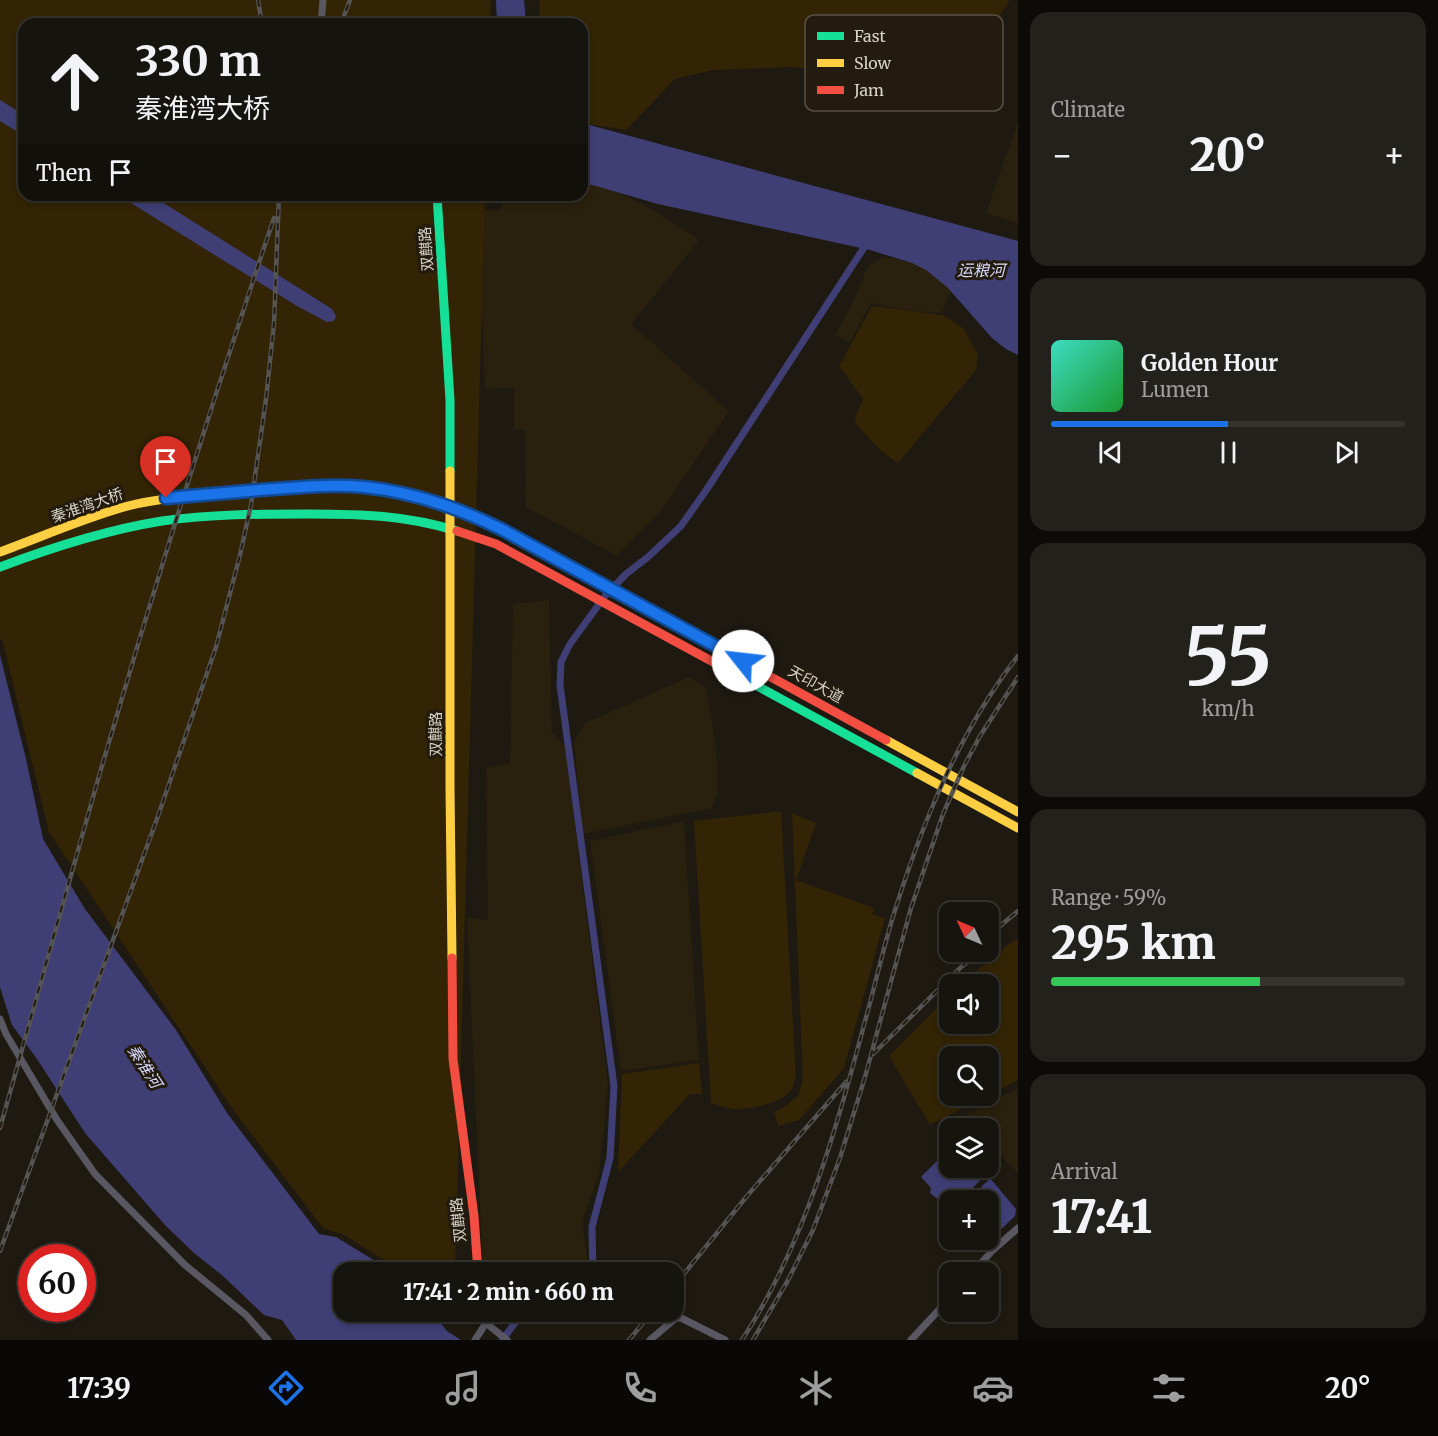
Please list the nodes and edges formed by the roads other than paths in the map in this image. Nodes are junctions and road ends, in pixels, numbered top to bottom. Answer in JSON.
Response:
{"nodes":[{"id":1,"x":323,"y":0,"type":"edge"},
{"id":2,"x":322,"y":18,"type":"edge"},
{"id":3,"x":437,"y":201,"type":"edge"},
{"id":4,"x":471,"y":514,"type":"joint"},
{"id":5,"x":471,"y":534,"type":"joint"},
{"id":6,"x":0,"y":552,"type":"edge"},
{"id":7,"x":0,"y":567,"type":"edge"},
{"id":8,"x":1018,"y":812,"type":"edge"},
{"id":9,"x":1018,"y":828,"type":"edge"},
{"id":10,"x":0,"y":1018,"type":"edge"},
{"id":11,"x":1018,"y":1228,"type":"edge"},
{"id":12,"x":477,"y":1262,"type":"edge"},
{"id":13,"x":982,"y":1262,"type":"edge"},
{"id":14,"x":939,"y":1310,"type":"edge"},
{"id":15,"x":486,"y":1323,"type":"joint"},
{"id":16,"x":268,"y":1340,"type":"edge"},
{"id":17,"x":475,"y":1340,"type":"edge"},
{"id":18,"x":507,"y":1340,"type":"edge"},
{"id":19,"x":650,"y":1340,"type":"edge"},
{"id":20,"x":725,"y":1340,"type":"edge"},
{"id":21,"x":911,"y":1340,"type":"edge"}],
"edges":[{"from":1,"to":2,"type":"street"},
{"from":3,"to":12,"type":"main road","name":"双麒路"},
{"from":4,"to":6,"type":"main road","name":"秦淮湾大桥"},
{"from":4,"to":8,"type":"main road","name":"天印大道"},
{"from":5,"to":7,"type":"main road","name":"秦淮湾大桥"},
{"from":5,"to":9,"type":"main road","name":"天印大道"},
{"from":10,"to":16,"type":"street"},
{"from":11,"to":13,"type":"street"},
{"from":14,"to":21,"type":"street"},
{"from":15,"to":17,"type":"street"},
{"from":15,"to":18,"type":"street"},
{"from":19,"to":20,"type":"street"}]}
